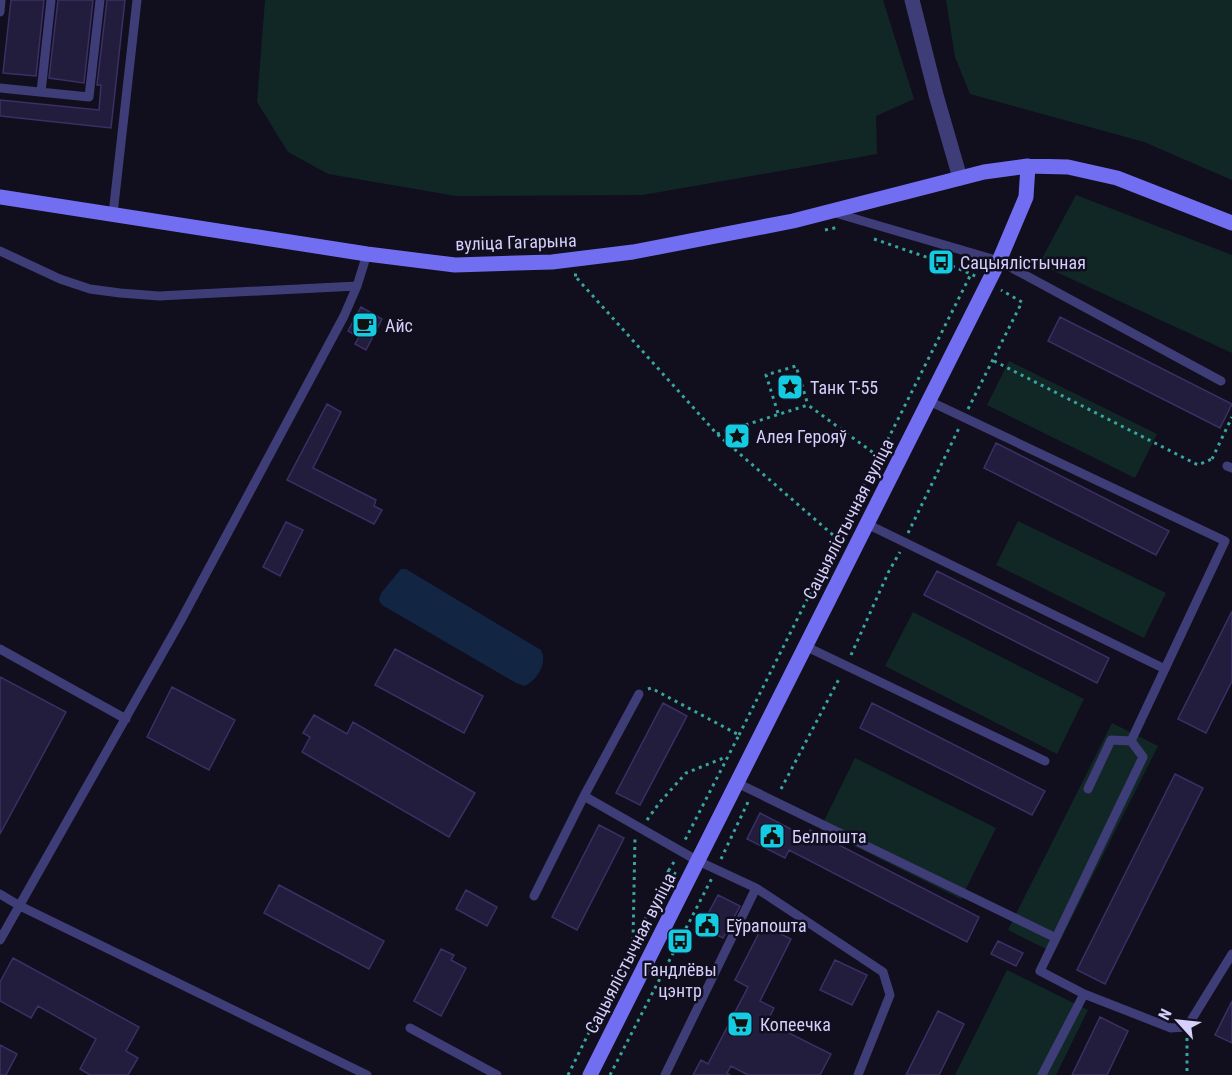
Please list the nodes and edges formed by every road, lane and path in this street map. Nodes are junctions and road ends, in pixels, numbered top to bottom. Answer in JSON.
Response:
{"nodes":[{"id":1,"x":1,"y":0,"type":"edge"},
{"id":2,"x":51,"y":0,"type":"edge"},
{"id":3,"x":100,"y":0,"type":"edge"},
{"id":4,"x":137,"y":0,"type":"edge"},
{"id":5,"x":912,"y":0,"type":"edge"},
{"id":6,"x":0,"y":12,"type":"edge"},
{"id":7,"x":0,"y":87,"type":"edge"},
{"id":8,"x":41,"y":92,"type":"junction"},
{"id":9,"x":1028,"y":166,"type":"junction"},
{"id":10,"x":960,"y":178,"type":"junction"},
{"id":11,"x":0,"y":197,"type":"edge"},
{"id":12,"x":830,"y":212,"type":"junction"},
{"id":13,"x":113,"y":214,"type":"junction"},
{"id":14,"x":1232,"y":223,"type":"edge"},
{"id":15,"x":840,"y":227,"type":"dead end"},
{"id":16,"x":818,"y":231,"type":"dead end"},
{"id":17,"x":874,"y":239,"type":"dead end"},
{"id":18,"x":0,"y":251,"type":"edge"},
{"id":19,"x":367,"y":254,"type":"junction"},
{"id":20,"x":999,"y":261,"type":"junction"},
{"id":21,"x":586,"y":273,"type":"dead end"},
{"id":22,"x":971,"y":274,"type":"dead end"},
{"id":23,"x":357,"y":286,"type":"junction"},
{"id":24,"x":994,"y":361,"type":"dead end"},
{"id":25,"x":1221,"y":381,"type":"dead end"},
{"id":26,"x":929,"y":401,"type":"junction"},
{"id":27,"x":808,"y":405,"type":"dead end"},
{"id":28,"x":778,"y":413,"type":"dead end"},
{"id":29,"x":1232,"y":417,"type":"edge"},
{"id":30,"x":879,"y":457,"type":"dead end"},
{"id":31,"x":1212,"y":459,"type":"junction"},
{"id":32,"x":1229,"y":467,"type":"edge"},
{"id":33,"x":867,"y":524,"type":"junction"},
{"id":34,"x":837,"y":540,"type":"junction"},
{"id":35,"x":894,"y":546,"type":"dead end"},
{"id":36,"x":853,"y":550,"type":"junction"},
{"id":37,"x":901,"y":550,"type":"dead end"},
{"id":38,"x":889,"y":571,"type":"dead end"},
{"id":39,"x":806,"y":646,"type":"junction"},
{"id":40,"x":0,"y":649,"type":"edge"},
{"id":41,"x":846,"y":666,"type":"junction"},
{"id":42,"x":1165,"y":669,"type":"junction"},
{"id":43,"x":639,"y":694,"type":"joint"},
{"id":44,"x":126,"y":718,"type":"junction"},
{"id":45,"x":739,"y":735,"type":"junction"},
{"id":46,"x":1131,"y":741,"type":"junction"},
{"id":47,"x":1045,"y":761,"type":"dead end"},
{"id":48,"x":737,"y":783,"type":"junction"},
{"id":49,"x":1088,"y":789,"type":"dead end"},
{"id":50,"x":584,"y":796,"type":"junction"},
{"id":51,"x":680,"y":851,"type":"junction"},
{"id":52,"x":698,"y":861,"type":"junction"},
{"id":53,"x":669,"y":870,"type":"junction"},
{"id":54,"x":688,"y":880,"type":"junction"},
{"id":55,"x":756,"y":888,"type":"junction"},
{"id":56,"x":707,"y":890,"type":"dead end"},
{"id":57,"x":0,"y":894,"type":"edge"},
{"id":58,"x":534,"y":896,"type":"dead end"},
{"id":59,"x":20,"y":906,"type":"junction"},
{"id":60,"x":1056,"y":938,"type":"junction"},
{"id":61,"x":0,"y":940,"type":"edge"},
{"id":62,"x":1232,"y":954,"type":"edge"},
{"id":63,"x":1084,"y":994,"type":"junction"},
{"id":64,"x":1187,"y":1027,"type":"junction"},
{"id":65,"x":410,"y":1028,"type":"dead end"},
{"id":66,"x":367,"y":1075,"type":"edge"},
{"id":67,"x":497,"y":1075,"type":"edge"},
{"id":68,"x":568,"y":1075,"type":"edge"},
{"id":69,"x":590,"y":1075,"type":"edge"},
{"id":70,"x":665,"y":1075,"type":"edge"},
{"id":71,"x":858,"y":1075,"type":"edge"},
{"id":72,"x":1042,"y":1075,"type":"edge"},
{"id":73,"x":1187,"y":1075,"type":"edge"}],
"edges":[{"from":1,"to":6,"type":"lane"},
{"from":2,"to":8,"type":"lane"},
{"from":3,"to":8,"type":"lane"},
{"from":4,"to":13,"type":"lane"},
{"from":5,"to":10,"type":"street"},
{"from":7,"to":8,"type":"lane"},
{"from":9,"to":10,"type":"main road","name":"вуліца Гагарына"},
{"from":9,"to":14,"type":"main road"},
{"from":9,"to":20,"type":"main road","name":"Сацыялістычная вуліца"},
{"from":10,"to":12,"type":"main road","name":"вуліца Гагарына"},
{"from":11,"to":13,"type":"main road","name":"вуліца Гагарына"},
{"from":12,"to":19,"type":"main road","name":"вуліца Гагарына"},
{"from":12,"to":20,"type":"lane"},
{"from":13,"to":19,"type":"main road","name":"вуліца Гагарына"},
{"from":15,"to":16,"type":"path"},
{"from":17,"to":22,"type":"path"},
{"from":18,"to":23,"type":"lane"},
{"from":19,"to":23,"type":"lane"},
{"from":20,"to":25,"type":"lane"},
{"from":20,"to":26,"type":"main road","name":"Сацыялістычная вуліца"},
{"from":21,"to":34,"type":"path"},
{"from":23,"to":44,"type":"lane"},
{"from":24,"to":31,"type":"path"},
{"from":26,"to":33,"type":"main road","name":"Сацыялістычная вуліца"},
{"from":26,"to":42,"type":"lane"},
{"from":27,"to":28,"type":"path"},
{"from":29,"to":31,"type":"path"},
{"from":30,"to":34,"type":"path"},
{"from":31,"to":32,"type":"path"},
{"from":33,"to":36,"type":"main road","name":"Сацыялістычная вуліца"},
{"from":33,"to":42,"type":"lane"},
{"from":34,"to":36,"type":"path"},
{"from":34,"to":45,"type":"path"},
{"from":35,"to":37,"type":"path"},
{"from":36,"to":39,"type":"main road","name":"Сацыялістычная вуліца"},
{"from":38,"to":41,"type":"path"},
{"from":39,"to":41,"type":"lane"},
{"from":39,"to":48,"type":"main road","name":"Сацыялістычная вуліца"},
{"from":40,"to":44,"type":"lane"},
{"from":41,"to":47,"type":"lane"},
{"from":42,"to":46,"type":"lane"},
{"from":43,"to":45,"type":"path"},
{"from":43,"to":50,"type":"lane"},
{"from":44,"to":59,"type":"lane"},
{"from":45,"to":51,"type":"path"},
{"from":46,"to":49,"type":"lane"},
{"from":46,"to":60,"type":"lane"},
{"from":48,"to":52,"type":"main road","name":"Сацыялістычная вуліца"},
{"from":48,"to":60,"type":"lane"},
{"from":50,"to":51,"type":"lane"},
{"from":50,"to":58,"type":"lane"},
{"from":51,"to":52,"type":"lane"},
{"from":51,"to":53,"type":"path"},
{"from":52,"to":54,"type":"main road","name":"Сацыялістычная вуліца"},
{"from":52,"to":55,"type":"lane"},
{"from":53,"to":54,"type":"path"},
{"from":53,"to":68,"type":"path"},
{"from":54,"to":56,"type":"path"},
{"from":54,"to":69,"type":"main road","name":"Сацыялістычная вуліца"},
{"from":55,"to":70,"type":"lane"},
{"from":55,"to":71,"type":"lane"},
{"from":57,"to":59,"type":"lane"},
{"from":59,"to":61,"type":"lane"},
{"from":59,"to":66,"type":"lane"},
{"from":60,"to":63,"type":"lane"},
{"from":62,"to":64,"type":"lane"},
{"from":63,"to":64,"type":"lane"},
{"from":63,"to":72,"type":"lane"},
{"from":64,"to":73,"type":"path"},
{"from":65,"to":67,"type":"lane"}]}
